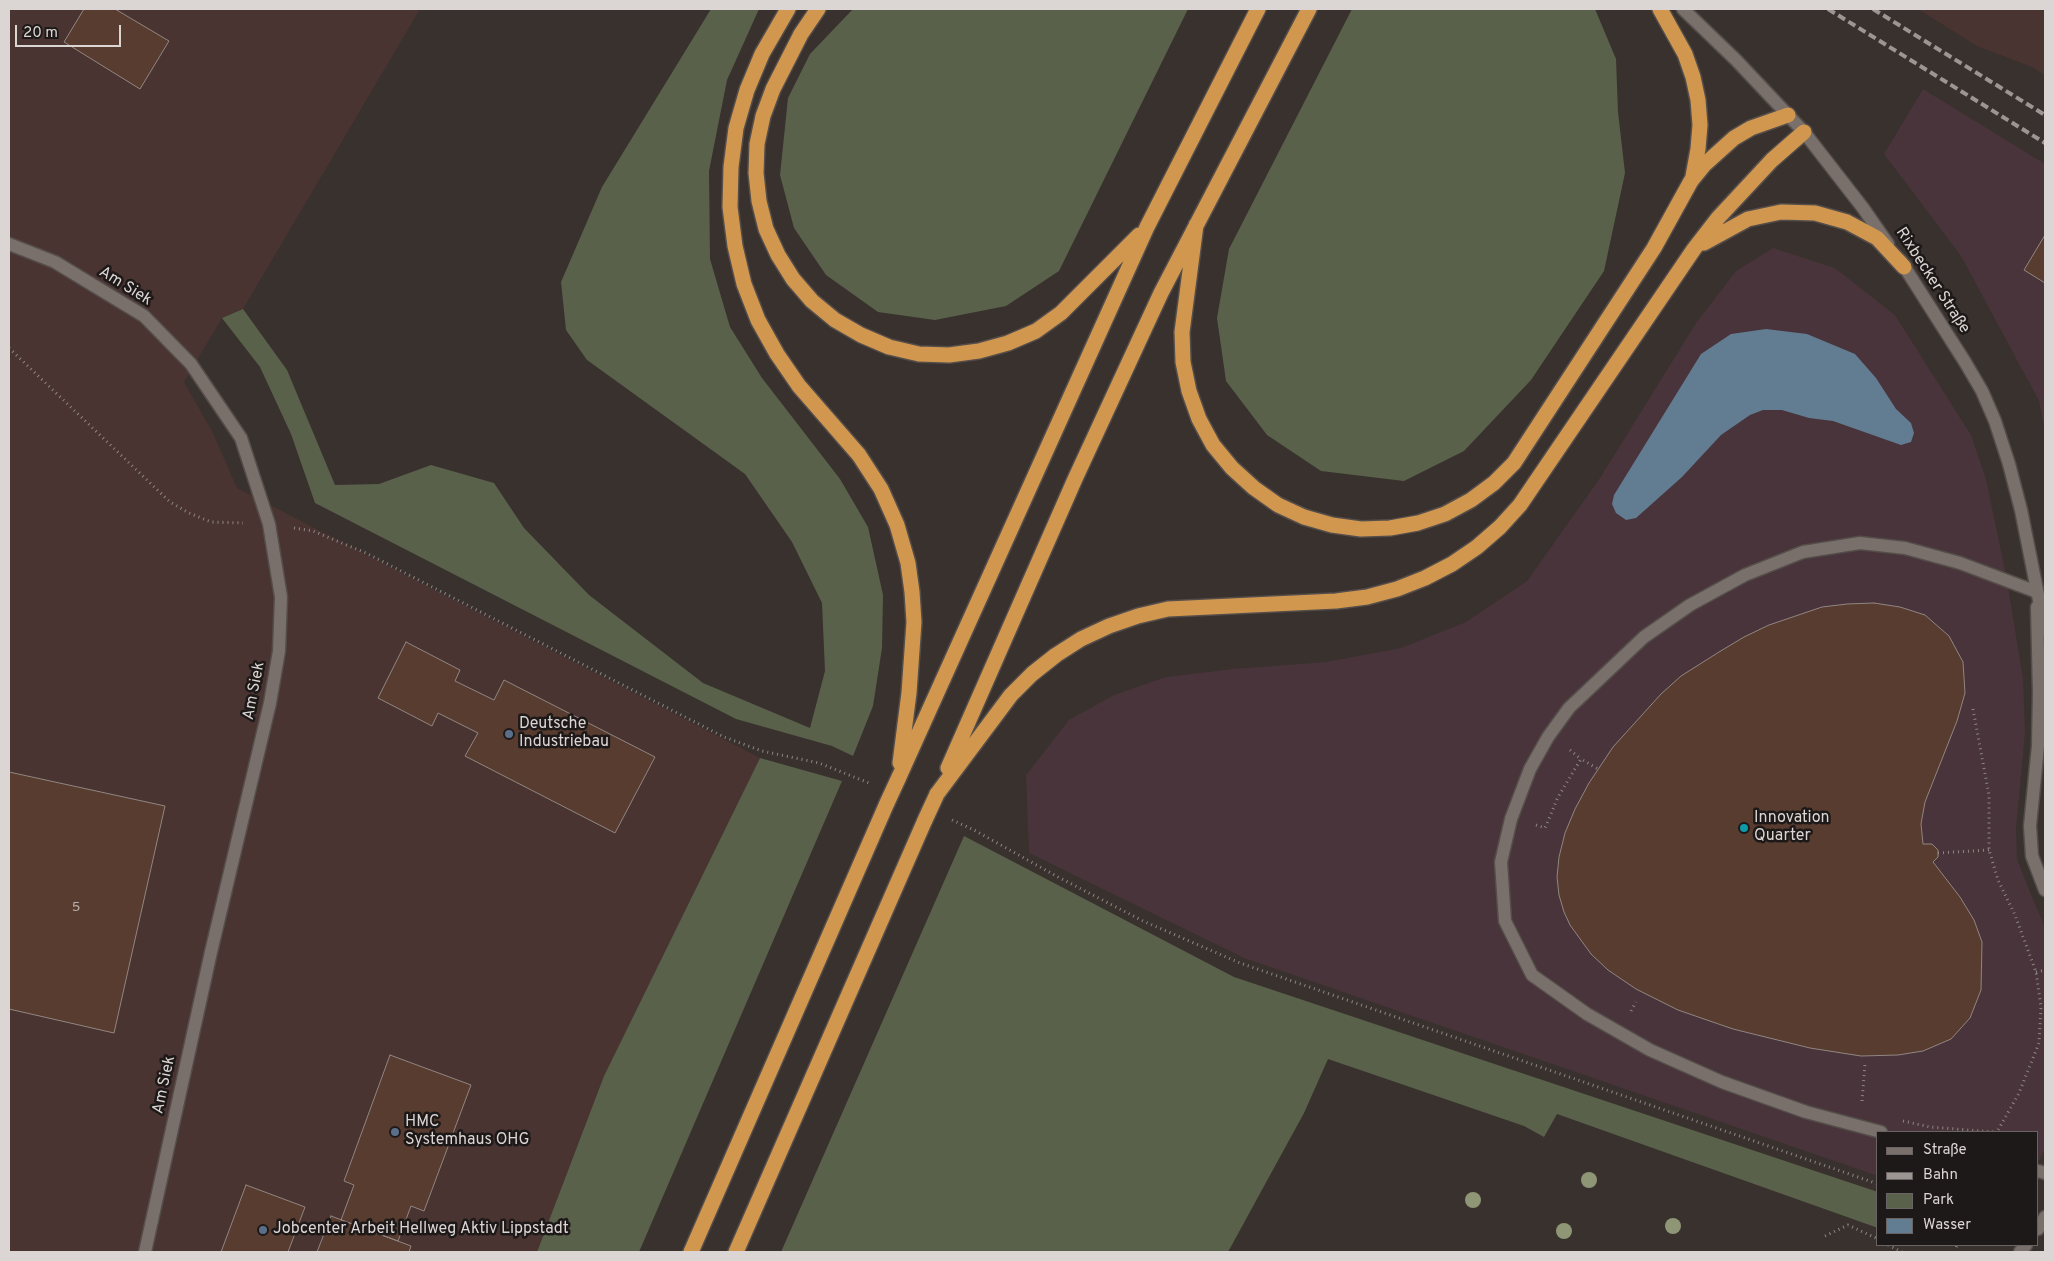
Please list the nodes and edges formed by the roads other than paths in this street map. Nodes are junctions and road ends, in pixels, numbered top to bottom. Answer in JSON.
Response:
{"nodes":[{"id":1,"x":788,"y":9,"type":"edge"},
{"id":2,"x":818,"y":9,"type":"edge"},
{"id":3,"x":1258,"y":9,"type":"edge"},
{"id":4,"x":1309,"y":9,"type":"edge"},
{"id":5,"x":1660,"y":9,"type":"edge"},
{"id":6,"x":1683,"y":9,"type":"edge"},
{"id":7,"x":1788,"y":115,"type":"junction"},
{"id":8,"x":1804,"y":132,"type":"junction"},
{"id":9,"x":1692,"y":181,"type":"junction"},
{"id":10,"x":1196,"y":226,"type":"junction"},
{"id":11,"x":1147,"y":227,"type":"junction"},
{"id":12,"x":9,"y":244,"type":"edge"},
{"id":13,"x":1694,"y":250,"type":"junction"},
{"id":14,"x":1904,"y":266,"type":"junction"},
{"id":15,"x":2037,"y":592,"type":"junction"},
{"id":16,"x":2045,"y":630,"type":"edge"},
{"id":17,"x":899,"y":777,"type":"junction"},
{"id":18,"x":937,"y":794,"type":"junction"},
{"id":19,"x":2045,"y":890,"type":"edge"},
{"id":20,"x":1877,"y":1131,"type":"edge"},
{"id":21,"x":146,"y":1252,"type":"edge"},
{"id":22,"x":692,"y":1252,"type":"edge"},
{"id":23,"x":736,"y":1252,"type":"edge"}],
"edges":[{"from":1,"to":17,"type":"highway"},
{"from":2,"to":11,"type":"highway"},
{"from":3,"to":11,"type":"highway"},
{"from":4,"to":10,"type":"highway"},
{"from":5,"to":9,"type":"highway"},
{"from":6,"to":7,"type":"street","name":"Rixbecker Straße"},
{"from":7,"to":8,"type":"street","name":"Rixbecker Straße"},
{"from":7,"to":9,"type":"highway"},
{"from":8,"to":13,"type":"highway"},
{"from":8,"to":14,"type":"street","name":"Rixbecker Straße"},
{"from":9,"to":10,"type":"highway"},
{"from":10,"to":18,"type":"highway"},
{"from":11,"to":17,"type":"highway"},
{"from":12,"to":21,"type":"street","name":"Am Siek"},
{"from":13,"to":14,"type":"highway"},
{"from":13,"to":18,"type":"highway"},
{"from":14,"to":15,"type":"street","name":"Rixbecker Straße"},
{"from":15,"to":16,"type":"street","name":"Rixbecker Straße"},
{"from":15,"to":19,"type":"street"},
{"from":15,"to":20,"type":"street"},
{"from":17,"to":22,"type":"highway","bridge":true},
{"from":18,"to":23,"type":"highway","bridge":true}]}
